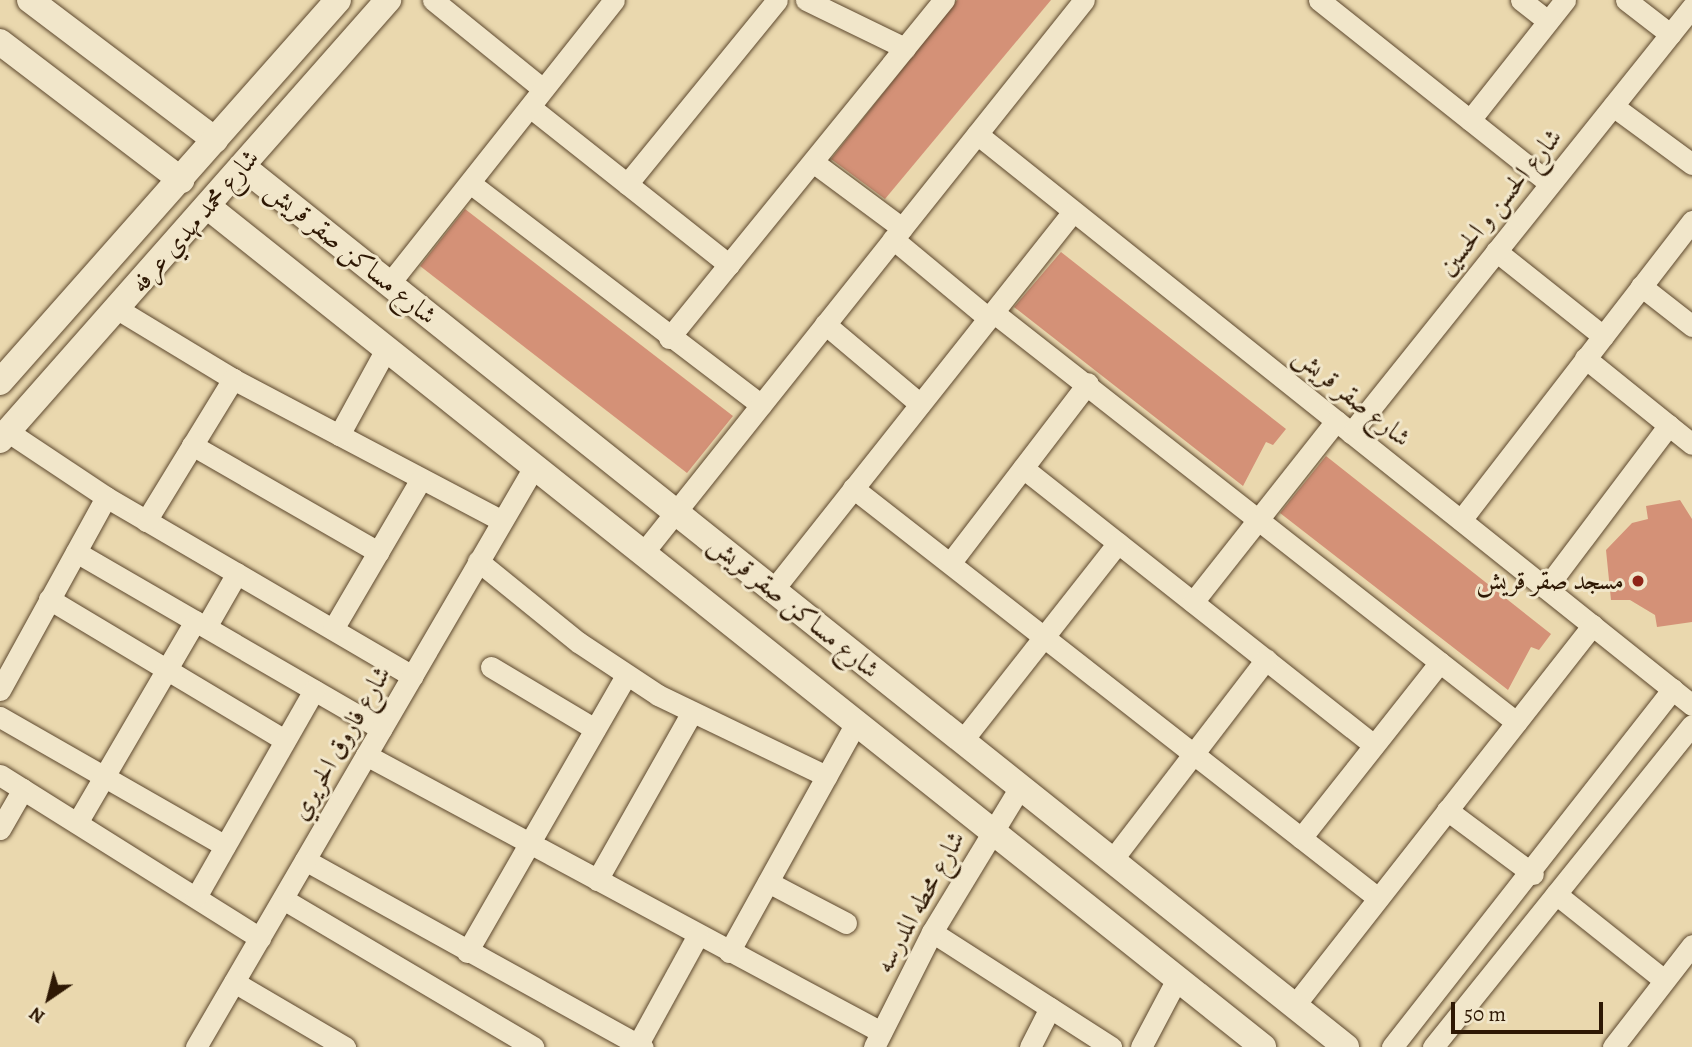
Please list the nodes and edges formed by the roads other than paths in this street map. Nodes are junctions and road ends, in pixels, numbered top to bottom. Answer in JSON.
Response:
{"nodes":[{"id":1,"x":30,"y":0,"type":"edge"},
{"id":2,"x":338,"y":0,"type":"edge"},
{"id":3,"x":388,"y":0,"type":"edge"},
{"id":4,"x":433,"y":0,"type":"edge"},
{"id":5,"x":614,"y":0,"type":"edge"},
{"id":6,"x":777,"y":0,"type":"edge"},
{"id":7,"x":806,"y":0,"type":"edge"},
{"id":8,"x":944,"y":0,"type":"edge"},
{"id":9,"x":1084,"y":0,"type":"edge"},
{"id":10,"x":1319,"y":0,"type":"edge"},
{"id":11,"x":1521,"y":0,"type":"edge"},
{"id":12,"x":1565,"y":0,"type":"edge"},
{"id":13,"x":1626,"y":0,"type":"edge"},
{"id":14,"x":1692,"y":7,"type":"edge"},
{"id":15,"x":1548,"y":21,"type":"junction"},
{"id":16,"x":1670,"y":34,"type":"junction"},
{"id":17,"x":0,"y":42,"type":"edge"},
{"id":18,"x":905,"y":48,"type":"junction"},
{"id":19,"x":543,"y":89,"type":"junction"},
{"id":20,"x":1613,"y":106,"type":"junction"},
{"id":21,"x":530,"y":107,"type":"junction"},
{"id":22,"x":1469,"y":121,"type":"junction"},
{"id":23,"x":977,"y":134,"type":"junction"},
{"id":24,"x":215,"y":140,"type":"junction"},
{"id":25,"x":813,"y":162,"type":"junction"},
{"id":26,"x":1692,"y":164,"type":"edge"},
{"id":27,"x":243,"y":167,"type":"junction"},
{"id":28,"x":181,"y":180,"type":"junction"},
{"id":29,"x":470,"y":183,"type":"junction"},
{"id":30,"x":627,"y":184,"type":"junction"},
{"id":31,"x":1550,"y":184,"type":"junction"},
{"id":32,"x":207,"y":206,"type":"junction"},
{"id":33,"x":1073,"y":211,"type":"junction"},
{"id":34,"x":1692,"y":221,"type":"edge"},
{"id":35,"x":898,"y":233,"type":"junction"},
{"id":36,"x":1496,"y":251,"type":"junction"},
{"id":37,"x":729,"y":265,"type":"junction"},
{"id":38,"x":97,"y":275,"type":"junction"},
{"id":39,"x":389,"y":284,"type":"junction"},
{"id":40,"x":1642,"y":286,"type":"junction"},
{"id":41,"x":119,"y":310,"type":"junction"},
{"id":42,"x":61,"y":314,"type":"junction"},
{"id":43,"x":990,"y":315,"type":"junction"},
{"id":44,"x":825,"y":324,"type":"junction"},
{"id":45,"x":1692,"y":326,"type":"edge"},
{"id":46,"x":1603,"y":335,"type":"junction"},
{"id":47,"x":669,"y":338,"type":"junction"},
{"id":48,"x":83,"y":349,"type":"junction"},
{"id":49,"x":386,"y":349,"type":"junction"},
{"id":50,"x":1586,"y":359,"type":"junction"},
{"id":51,"x":233,"y":379,"type":"junction"},
{"id":52,"x":0,"y":382,"type":"edge"},
{"id":53,"x":1088,"y":383,"type":"junction"},
{"id":54,"x":920,"y":404,"type":"junction"},
{"id":55,"x":761,"y":405,"type":"junction"},
{"id":56,"x":1669,"y":425,"type":"junction"},
{"id":57,"x":1344,"y":427,"type":"junction"},
{"id":58,"x":4,"y":435,"type":"edge"},
{"id":59,"x":339,"y":435,"type":"junction"},
{"id":60,"x":1692,"y":444,"type":"edge"},
{"id":61,"x":192,"y":445,"type":"junction"},
{"id":62,"x":534,"y":467,"type":"junction"},
{"id":63,"x":1023,"y":468,"type":"junction"},
{"id":64,"x":421,"y":479,"type":"junction"},
{"id":65,"x":853,"y":488,"type":"junction"},
{"id":66,"x":106,"y":497,"type":"junction"},
{"id":67,"x":676,"y":512,"type":"junction"},
{"id":68,"x":1259,"y":519,"type":"junction"},
{"id":69,"x":1461,"y":520,"type":"junction"},
{"id":70,"x":146,"y":521,"type":"junction"},
{"id":71,"x":502,"y":521,"type":"junction"},
{"id":72,"x":1118,"y":543,"type":"junction"},
{"id":73,"x":76,"y":552,"type":"junction"},
{"id":74,"x":378,"y":552,"type":"junction"},
{"id":75,"x":643,"y":553,"type":"junction"},
{"id":76,"x":478,"y":561,"type":"junction"},
{"id":77,"x":951,"y":562,"type":"junction"},
{"id":78,"x":237,"y":573,"type":"junction"},
{"id":79,"x":1546,"y":588,"type":"junction"},
{"id":80,"x":773,"y":590,"type":"junction"},
{"id":81,"x":49,"y":600,"type":"junction"},
{"id":82,"x":1193,"y":602,"type":"junction"},
{"id":83,"x":201,"y":624,"type":"junction"},
{"id":84,"x":1593,"y":625,"type":"junction"},
{"id":85,"x":333,"y":629,"type":"junction"},
{"id":86,"x":1045,"y":636,"type":"junction"},
{"id":87,"x":1266,"y":659,"type":"junction"},
{"id":88,"x":1440,"y":662,"type":"junction"},
{"id":89,"x":491,"y":667,"type":"dead end"},
{"id":90,"x":167,"y":669,"type":"junction"},
{"id":91,"x":626,"y":675,"type":"junction"},
{"id":92,"x":412,"y":676,"type":"junction"},
{"id":93,"x":1672,"y":689,"type":"junction"},
{"id":94,"x":0,"y":690,"type":"edge"},
{"id":95,"x":314,"y":690,"type":"junction"},
{"id":96,"x":1692,"y":705,"type":"edge"},
{"id":97,"x":691,"y":714,"type":"junction"},
{"id":98,"x":0,"y":717,"type":"edge"},
{"id":99,"x":1516,"y":722,"type":"junction"},
{"id":100,"x":856,"y":723,"type":"junction"},
{"id":101,"x":1692,"y":725,"type":"edge"},
{"id":102,"x":381,"y":729,"type":"junction"},
{"id":103,"x":596,"y":729,"type":"junction"},
{"id":104,"x":285,"y":740,"type":"junction"},
{"id":105,"x":962,"y":741,"type":"junction"},
{"id":106,"x":1374,"y":745,"type":"junction"},
{"id":107,"x":1194,"y":754,"type":"junction"},
{"id":108,"x":366,"y":755,"type":"junction"},
{"id":109,"x":0,"y":775,"type":"edge"},
{"id":110,"x":104,"y":776,"type":"junction"},
{"id":111,"x":825,"y":776,"type":"junction"},
{"id":112,"x":1020,"y":787,"type":"junction"},
{"id":113,"x":23,"y":789,"type":"junction"},
{"id":114,"x":1447,"y":810,"type":"junction"},
{"id":115,"x":77,"y":823,"type":"junction"},
{"id":116,"x":0,"y":829,"type":"edge"},
{"id":117,"x":992,"y":831,"type":"junction"},
{"id":118,"x":1301,"y":838,"type":"junction"},
{"id":119,"x":529,"y":843,"type":"junction"},
{"id":120,"x":225,"y":846,"type":"junction"},
{"id":121,"x":305,"y":860,"type":"junction"},
{"id":122,"x":1112,"y":860,"type":"junction"},
{"id":123,"x":1532,"y":874,"type":"junction"},
{"id":124,"x":597,"y":880,"type":"junction"},
{"id":125,"x":768,"y":881,"type":"junction"},
{"id":126,"x":1556,"y":894,"type":"junction"},
{"id":127,"x":196,"y":897,"type":"junction"},
{"id":128,"x":1378,"y":898,"type":"junction"},
{"id":129,"x":283,"y":899,"type":"junction"},
{"id":130,"x":846,"y":923,"type":"dead end"},
{"id":131,"x":932,"y":932,"type":"junction"},
{"id":132,"x":698,"y":935,"type":"junction"},
{"id":133,"x":260,"y":938,"type":"junction"},
{"id":134,"x":1692,"y":945,"type":"edge"},
{"id":135,"x":467,"y":952,"type":"junction"},
{"id":136,"x":729,"y":952,"type":"junction"},
{"id":137,"x":1177,"y":979,"type":"junction"},
{"id":138,"x":1664,"y":981,"type":"junction"},
{"id":139,"x":234,"y":982,"type":"junction"},
{"id":140,"x":1294,"y":1006,"type":"junction"},
{"id":141,"x":1050,"y":1009,"type":"junction"},
{"id":142,"x":601,"y":1038,"type":"edge"},
{"id":143,"x":877,"y":1040,"type":"edge"},
{"id":144,"x":527,"y":1046,"type":"edge"},
{"id":145,"x":640,"y":1046,"type":"edge"},
{"id":146,"x":196,"y":1047,"type":"edge"},
{"id":147,"x":345,"y":1047,"type":"edge"},
{"id":148,"x":1030,"y":1047,"type":"edge"},
{"id":149,"x":1111,"y":1047,"type":"edge"},
{"id":150,"x":1141,"y":1047,"type":"edge"},
{"id":151,"x":1263,"y":1047,"type":"edge"},
{"id":152,"x":1346,"y":1047,"type":"edge"},
{"id":153,"x":1392,"y":1047,"type":"edge"},
{"id":154,"x":1433,"y":1047,"type":"edge"},
{"id":155,"x":1613,"y":1047,"type":"edge"}],
"edges":[{"from":1,"to":24,"type":"street"},
{"from":2,"to":24,"type":"street","name":"شارع محمد مهدي عرفه"},
{"from":3,"to":27,"type":"street","name":"شارع محمد مهدي عرفه"},
{"from":4,"to":19,"type":"street"},
{"from":5,"to":19,"type":"street"},
{"from":6,"to":30,"type":"street"},
{"from":7,"to":18,"type":"street"},
{"from":8,"to":18,"type":"street"},
{"from":9,"to":23,"type":"street"},
{"from":10,"to":22,"type":"street"},
{"from":11,"to":15,"type":"street"},
{"from":12,"to":15,"type":"street"},
{"from":13,"to":16,"type":"street"},
{"from":14,"to":16,"type":"street","name":"شارع الحسن و الحسين"},
{"from":15,"to":22,"type":"street"},
{"from":16,"to":20,"type":"street","name":"شارع الحسن و الحسين"},
{"from":17,"to":28,"type":"street"},
{"from":18,"to":25,"type":"street"},
{"from":19,"to":21,"type":"street"},
{"from":20,"to":26,"type":"street"},
{"from":20,"to":31,"type":"street","name":"شارع الحسن و الحسين"},
{"from":21,"to":29,"type":"street"},
{"from":21,"to":30,"type":"street"},
{"from":22,"to":31,"type":"street"},
{"from":23,"to":33,"type":"street","name":"شارع صقر قريش"},
{"from":23,"to":35,"type":"street"},
{"from":24,"to":28,"type":"street","name":"شارع محمد مهدي عرفه"},
{"from":25,"to":35,"type":"street"},
{"from":25,"to":37,"type":"street"},
{"from":27,"to":32,"type":"street","name":"شارع محمد مهدي عرفه"},
{"from":27,"to":39,"type":"street","name":"شارع مساكن صقر قريش"},
{"from":28,"to":38,"type":"street","name":"شارع محمد مهدي عرفه"},
{"from":29,"to":39,"type":"street"},
{"from":29,"to":47,"type":"street"},
{"from":30,"to":37,"type":"street"},
{"from":31,"to":36,"type":"street","name":"شارع الحسن و الحسين"},
{"from":32,"to":41,"type":"street","name":"شارع محمد مهدي عرفه"},
{"from":32,"to":49,"type":"street","name":"شارع مساكن صقر قريش"},
{"from":33,"to":43,"type":"street"},
{"from":33,"to":57,"type":"street","name":"شارع صقر قريش"},
{"from":34,"to":40,"type":"street"},
{"from":35,"to":43,"type":"street"},
{"from":35,"to":44,"type":"street"},
{"from":36,"to":46,"type":"street"},
{"from":36,"to":57,"type":"street","name":"شارع الحسن و الحسين"},
{"from":37,"to":47,"type":"street"},
{"from":38,"to":41,"type":"street"},
{"from":38,"to":42,"type":"street","name":"شارع محمد مهدي عرفه"},
{"from":39,"to":67,"type":"street","name":"شارع مساكن صقر قريش"},
{"from":40,"to":45,"type":"street"},
{"from":40,"to":46,"type":"street"},
{"from":41,"to":48,"type":"street","name":"شارع محمد مهدي عرفه"},
{"from":41,"to":51,"type":"street"},
{"from":42,"to":48,"type":"street"},
{"from":42,"to":52,"type":"street","name":"شارع محمد مهدي عرفه"},
{"from":43,"to":53,"type":"street"},
{"from":43,"to":54,"type":"street"},
{"from":44,"to":54,"type":"street"},
{"from":44,"to":55,"type":"street"},
{"from":46,"to":50,"type":"street"},
{"from":47,"to":55,"type":"street"},
{"from":48,"to":58,"type":"street","name":"شارع محمد مهدي عرفه"},
{"from":49,"to":59,"type":"street"},
{"from":49,"to":62,"type":"street","name":"شارع مساكن صقر قريش"},
{"from":50,"to":56,"type":"street"},
{"from":50,"to":69,"type":"street"},
{"from":51,"to":59,"type":"street"},
{"from":51,"to":61,"type":"street"},
{"from":53,"to":63,"type":"street"},
{"from":53,"to":68,"type":"street"},
{"from":54,"to":65,"type":"street"},
{"from":55,"to":67,"type":"street"},
{"from":56,"to":60,"type":"street"},
{"from":56,"to":79,"type":"street"},
{"from":57,"to":68,"type":"street","name":"شارع الحسن و الحسين"},
{"from":57,"to":69,"type":"street","name":"شارع صقر قريش"},
{"from":58,"to":66,"type":"street"},
{"from":59,"to":64,"type":"street"},
{"from":61,"to":70,"type":"street"},
{"from":61,"to":74,"type":"street"},
{"from":62,"to":71,"type":"street","name":"شارع فاروق الحريري"},
{"from":62,"to":75,"type":"street","name":"شارع مساكن صقر قريش"},
{"from":63,"to":72,"type":"street"},
{"from":63,"to":77,"type":"street"},
{"from":64,"to":71,"type":"street"},
{"from":64,"to":74,"type":"street"},
{"from":65,"to":77,"type":"street"},
{"from":65,"to":80,"type":"street"},
{"from":66,"to":70,"type":"street"},
{"from":66,"to":73,"type":"street"},
{"from":67,"to":75,"type":"street"},
{"from":67,"to":80,"type":"street","name":"شارع مساكن صقر قريش"},
{"from":68,"to":82,"type":"street","name":"شارع الحسن و الحسين"},
{"from":68,"to":88,"type":"street"},
{"from":69,"to":79,"type":"street","name":"شارع صقر قريش"},
{"from":70,"to":78,"type":"street"},
{"from":71,"to":76,"type":"street","name":"شارع فاروق الحريري"},
{"from":72,"to":82,"type":"street"},
{"from":72,"to":86,"type":"street"},
{"from":73,"to":81,"type":"street"},
{"from":73,"to":83,"type":"street"},
{"from":74,"to":85,"type":"street"},
{"from":75,"to":100,"type":"street","name":"شارع مساكن صقر قريش"},
{"from":76,"to":91,"type":"street"},
{"from":76,"to":92,"type":"street","name":"شارع فاروق الحريري"},
{"from":77,"to":86,"type":"street"},
{"from":78,"to":83,"type":"street"},
{"from":78,"to":85,"type":"street"},
{"from":79,"to":84,"type":"street","name":"شارع صقر قريش"},
{"from":80,"to":105,"type":"street","name":"شارع مساكن صقر قريش"},
{"from":81,"to":90,"type":"street"},
{"from":81,"to":94,"type":"street"},
{"from":82,"to":87,"type":"street"},
{"from":83,"to":90,"type":"street"},
{"from":83,"to":95,"type":"street"},
{"from":84,"to":93,"type":"street","name":"شارع صقر قريش"},
{"from":84,"to":99,"type":"street"},
{"from":85,"to":92,"type":"street"},
{"from":86,"to":105,"type":"street"},
{"from":86,"to":107,"type":"street"},
{"from":87,"to":106,"type":"street"},
{"from":87,"to":107,"type":"street"},
{"from":88,"to":99,"type":"street"},
{"from":88,"to":106,"type":"street"},
{"from":89,"to":103,"type":"street"},
{"from":90,"to":104,"type":"street"},
{"from":90,"to":110,"type":"street"},
{"from":91,"to":97,"type":"street"},
{"from":91,"to":103,"type":"street"},
{"from":92,"to":102,"type":"street","name":"شارع فاروق الحريري"},
{"from":93,"to":96,"type":"street","name":"شارع صقر قريش"},
{"from":93,"to":123,"type":"street"},
{"from":95,"to":102,"type":"street"},
{"from":95,"to":104,"type":"street"},
{"from":97,"to":111,"type":"street"},
{"from":97,"to":124,"type":"street"},
{"from":98,"to":110,"type":"street"},
{"from":99,"to":114,"type":"street"},
{"from":100,"to":111,"type":"street"},
{"from":100,"to":117,"type":"street","name":"شارع مساكن صقر قريش"},
{"from":101,"to":126,"type":"street"},
{"from":102,"to":108,"type":"street","name":"شارع فاروق الحريري"},
{"from":103,"to":119,"type":"street"},
{"from":104,"to":120,"type":"street"},
{"from":105,"to":112,"type":"street","name":"شارع مساكن صقر قريش"},
{"from":106,"to":118,"type":"street"},
{"from":107,"to":118,"type":"street"},
{"from":107,"to":122,"type":"street"},
{"from":108,"to":119,"type":"street"},
{"from":108,"to":121,"type":"street","name":"شارع فاروق الحريري"},
{"from":109,"to":113,"type":"street"},
{"from":110,"to":115,"type":"street"},
{"from":110,"to":120,"type":"street"},
{"from":111,"to":125,"type":"street"},
{"from":112,"to":117,"type":"street","name":"شارع محطه المدرسه"},
{"from":112,"to":122,"type":"street","name":"شارع مساكن صقر قريش"},
{"from":113,"to":115,"type":"street"},
{"from":113,"to":116,"type":"street"},
{"from":114,"to":123,"type":"street"},
{"from":114,"to":128,"type":"street"},
{"from":115,"to":127,"type":"street"},
{"from":117,"to":131,"type":"street","name":"شارع محطه المدرسه"},
{"from":117,"to":137,"type":"street","name":"شارع مساكن صقر قريش"},
{"from":118,"to":128,"type":"street"},
{"from":119,"to":124,"type":"street"},
{"from":119,"to":135,"type":"street"},
{"from":120,"to":127,"type":"street"},
{"from":121,"to":129,"type":"street","name":"شارع فاروق الحريري"},
{"from":121,"to":135,"type":"street"},
{"from":122,"to":140,"type":"street","name":"شارع مساكن صقر قريش"},
{"from":123,"to":153,"type":"street"},
{"from":124,"to":132,"type":"street"},
{"from":125,"to":130,"type":"street"},
{"from":125,"to":136,"type":"street"},
{"from":126,"to":138,"type":"street"},
{"from":126,"to":154,"type":"street"},
{"from":127,"to":133,"type":"street"},
{"from":128,"to":140,"type":"street"},
{"from":129,"to":133,"type":"street","name":"شارع فاروق الحريري"},
{"from":129,"to":144,"type":"street"},
{"from":131,"to":141,"type":"street"},
{"from":131,"to":143,"type":"street","name":"شارع محطه المدرسه"},
{"from":132,"to":136,"type":"street"},
{"from":132,"to":145,"type":"street"},
{"from":133,"to":139,"type":"street","name":"شارع فاروق الحريري"},
{"from":134,"to":138,"type":"street"},
{"from":135,"to":142,"type":"street"},
{"from":136,"to":143,"type":"street"},
{"from":137,"to":150,"type":"street"},
{"from":137,"to":151,"type":"street","name":"شارع مساكن صقر قريش"},
{"from":138,"to":155,"type":"street"},
{"from":139,"to":146,"type":"street","name":"شارع فاروق الحريري"},
{"from":139,"to":147,"type":"street"},
{"from":140,"to":152,"type":"street","name":"شارع مساكن صقر قريش"},
{"from":141,"to":148,"type":"street"},
{"from":141,"to":149,"type":"street"},
{"from":142,"to":145,"type":"street"}]}
